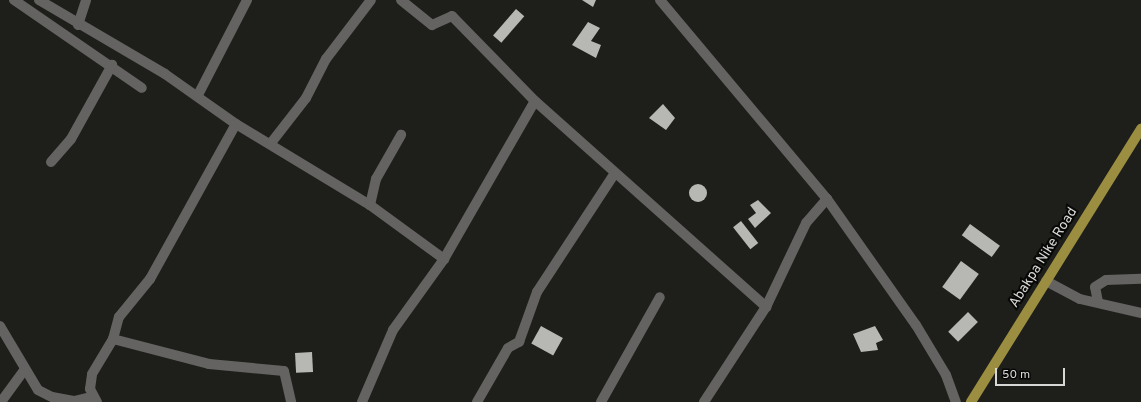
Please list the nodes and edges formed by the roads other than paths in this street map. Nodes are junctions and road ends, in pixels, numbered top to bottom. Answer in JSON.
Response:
{"nodes":[{"id":1,"x":14,"y":0,"type":"edge"},
{"id":2,"x":39,"y":0,"type":"edge"},
{"id":3,"x":86,"y":0,"type":"edge"},
{"id":4,"x":247,"y":0,"type":"edge"},
{"id":5,"x":372,"y":0,"type":"edge"},
{"id":6,"x":401,"y":0,"type":"edge"},
{"id":7,"x":660,"y":0,"type":"edge"},
{"id":8,"x":78,"y":25,"type":"junction"},
{"id":9,"x":112,"y":65,"type":"junction"},
{"id":10,"x":142,"y":88,"type":"dead end"},
{"id":11,"x":198,"y":95,"type":"junction"},
{"id":12,"x":535,"y":101,"type":"junction"},
{"id":13,"x":236,"y":124,"type":"junction"},
{"id":14,"x":1141,"y":129,"type":"edge"},
{"id":15,"x":401,"y":135,"type":"dead end"},
{"id":16,"x":271,"y":143,"type":"junction"},
{"id":17,"x":51,"y":162,"type":"dead end"},
{"id":18,"x":615,"y":173,"type":"junction"},
{"id":19,"x":827,"y":199,"type":"junction"},
{"id":20,"x":370,"y":205,"type":"junction"},
{"id":21,"x":444,"y":259,"type":"junction"},
{"id":22,"x":1141,"y":280,"type":"edge"},
{"id":23,"x":1046,"y":281,"type":"junction"},
{"id":24,"x":660,"y":298,"type":"dead end"},
{"id":25,"x":1098,"y":302,"type":"junction"},
{"id":26,"x":766,"y":307,"type":"junction"},
{"id":27,"x":1141,"y":313,"type":"edge"},
{"id":28,"x":0,"y":326,"type":"edge"},
{"id":29,"x":113,"y":339,"type":"junction"},
{"id":30,"x":25,"y":370,"type":"junction"},
{"id":31,"x":94,"y":399,"type":"edge"},
{"id":32,"x":1,"y":402,"type":"edge"},
{"id":33,"x":291,"y":402,"type":"edge"},
{"id":34,"x":362,"y":402,"type":"edge"},
{"id":35,"x":477,"y":402,"type":"edge"},
{"id":36,"x":601,"y":402,"type":"edge"},
{"id":37,"x":704,"y":402,"type":"edge"},
{"id":38,"x":956,"y":402,"type":"edge"},
{"id":39,"x":971,"y":402,"type":"edge"}],
"edges":[{"from":1,"to":9,"type":"street"},
{"from":2,"to":8,"type":"street"},
{"from":3,"to":8,"type":"street"},
{"from":4,"to":11,"type":"street"},
{"from":5,"to":16,"type":"street"},
{"from":6,"to":12,"type":"street"},
{"from":7,"to":19,"type":"street"},
{"from":8,"to":11,"type":"street"},
{"from":9,"to":10,"type":"street"},
{"from":9,"to":17,"type":"street"},
{"from":11,"to":13,"type":"street"},
{"from":12,"to":18,"type":"street"},
{"from":12,"to":21,"type":"street"},
{"from":13,"to":16,"type":"street"},
{"from":13,"to":29,"type":"street"},
{"from":14,"to":23,"type":"main road","name":"Abakpa Nike Road"},
{"from":15,"to":20,"type":"street"},
{"from":16,"to":20,"type":"street"},
{"from":18,"to":26,"type":"street"},
{"from":18,"to":35,"type":"street"},
{"from":19,"to":26,"type":"street"},
{"from":19,"to":38,"type":"street"},
{"from":20,"to":21,"type":"street"},
{"from":21,"to":34,"type":"street"},
{"from":22,"to":25,"type":"street"},
{"from":23,"to":25,"type":"street"},
{"from":23,"to":39,"type":"main road","name":"Abakpa Nike Road"},
{"from":24,"to":36,"type":"street"},
{"from":25,"to":27,"type":"street"},
{"from":26,"to":37,"type":"street"},
{"from":28,"to":30,"type":"street"},
{"from":29,"to":31,"type":"street"},
{"from":29,"to":33,"type":"street"},
{"from":30,"to":31,"type":"street"},
{"from":30,"to":32,"type":"street"}]}
